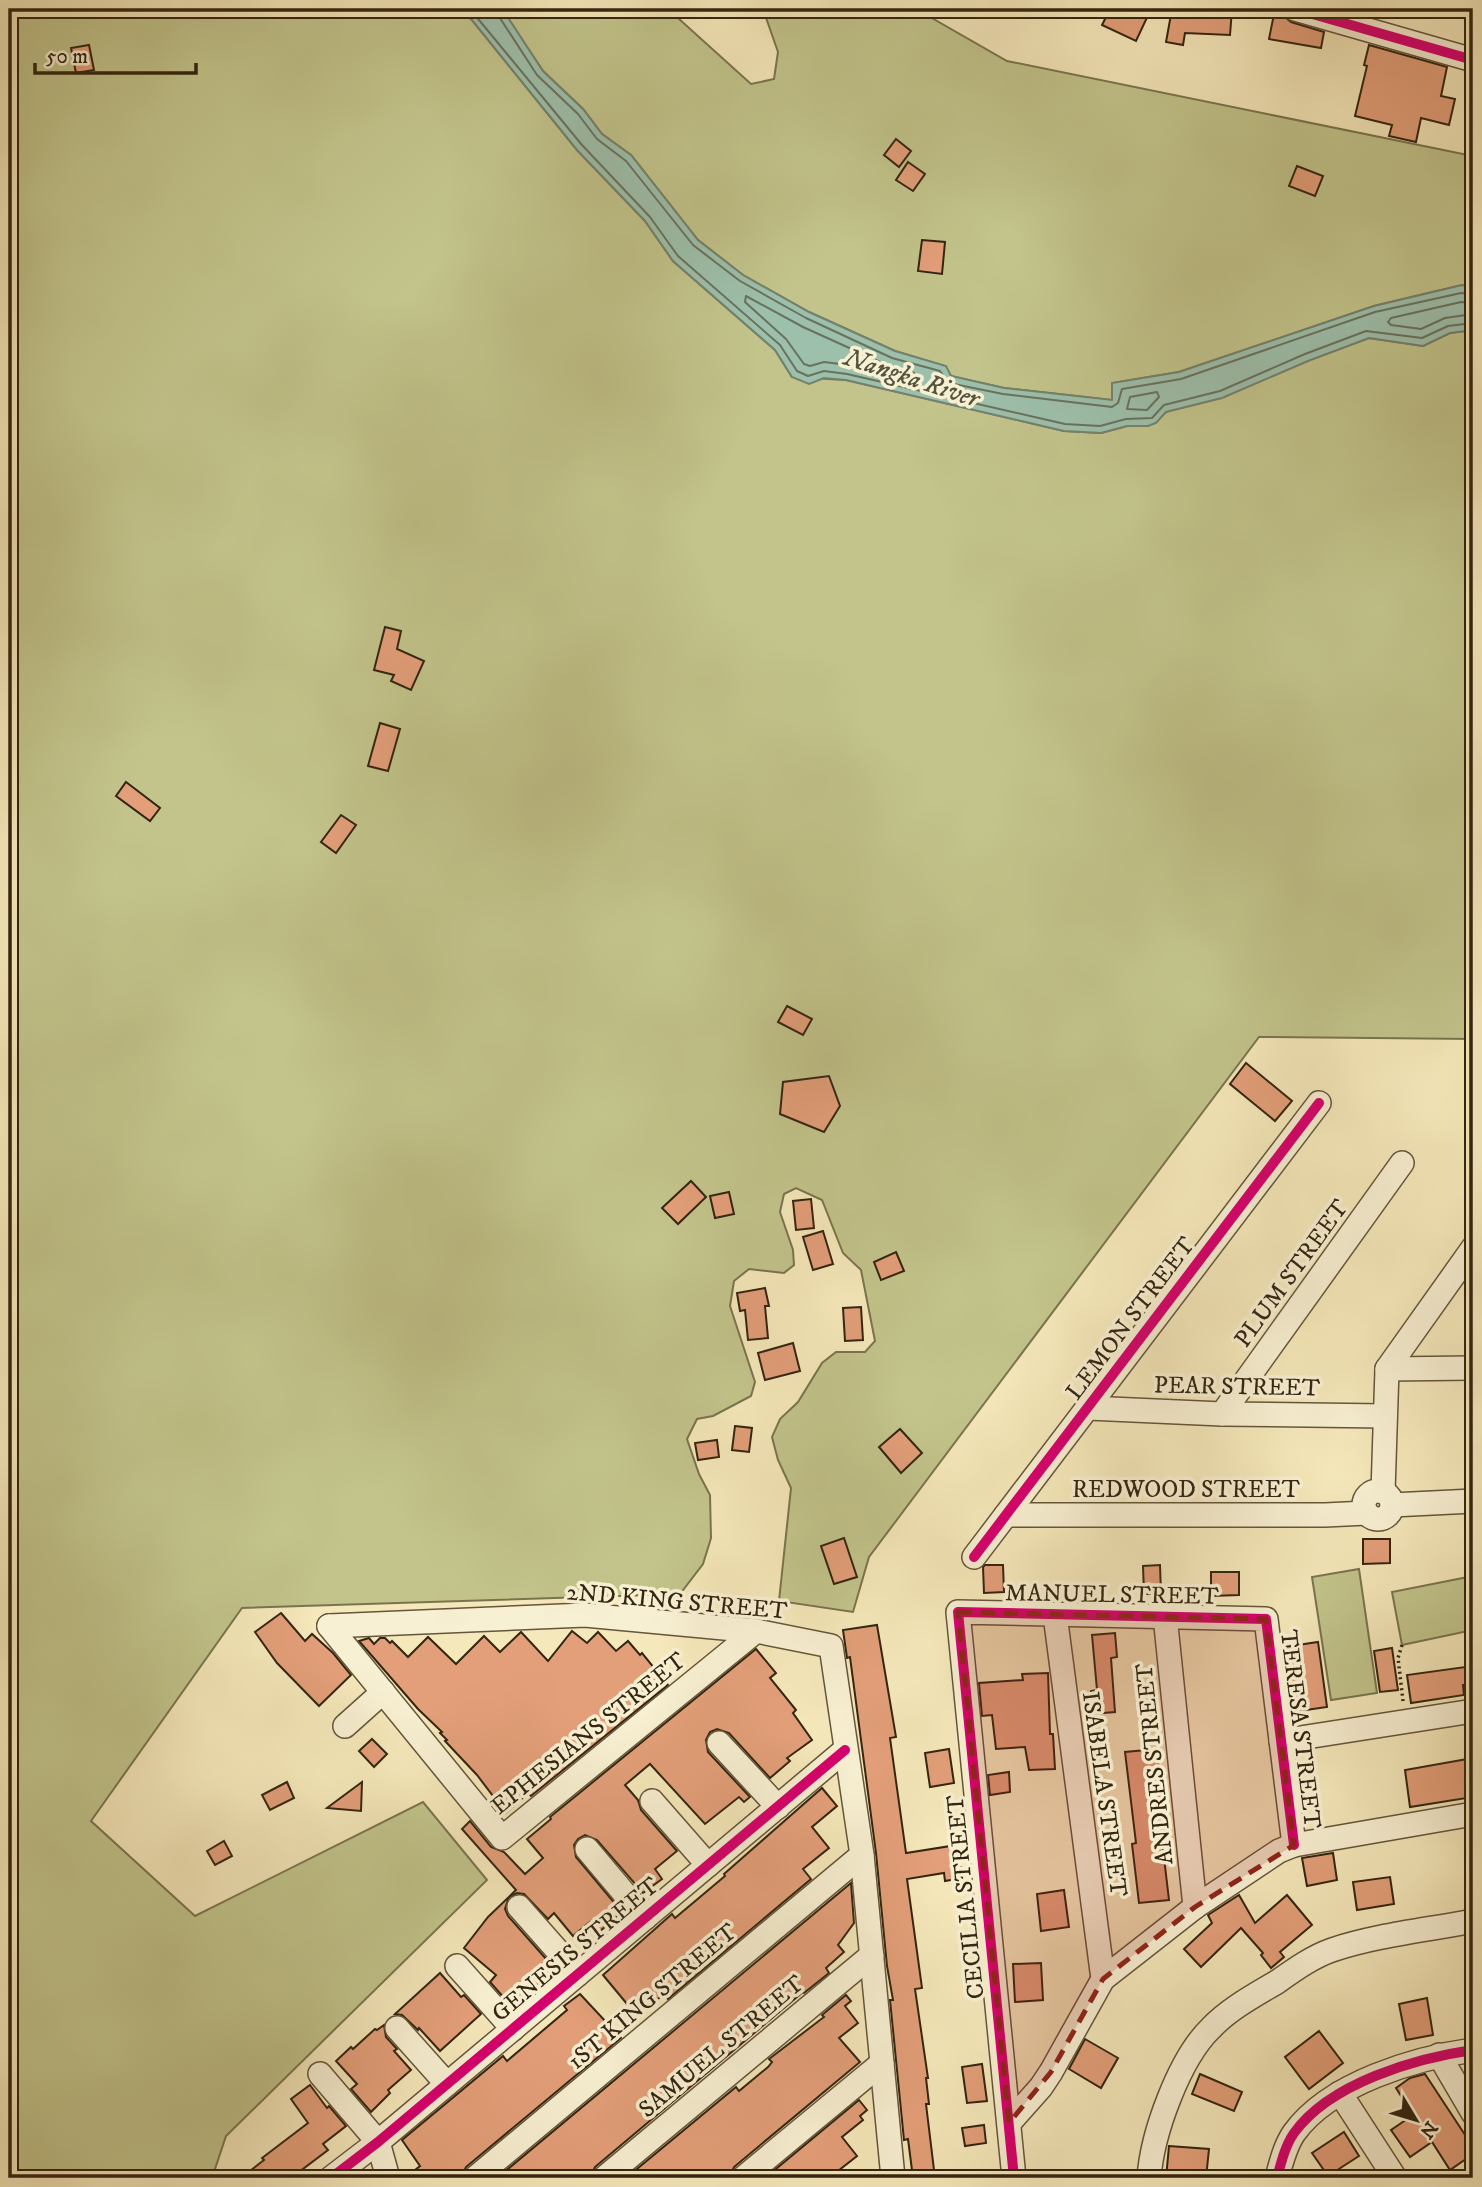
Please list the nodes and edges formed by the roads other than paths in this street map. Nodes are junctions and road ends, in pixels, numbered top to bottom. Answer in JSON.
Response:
{"nodes":[{"id":1,"x":1295,"y":9,"type":"edge"},
{"id":2,"x":1473,"y":60,"type":"edge"},
{"id":3,"x":1319,"y":1103,"type":"dead end"},
{"id":4,"x":1402,"y":1164,"type":"dead end"},
{"id":5,"x":1473,"y":1248,"type":"edge"},
{"id":6,"x":1465,"y":1271,"type":"edge"},
{"id":7,"x":1473,"y":1368,"type":"edge"},
{"id":8,"x":1387,"y":1369,"type":"junction"},
{"id":9,"x":1088,"y":1408,"type":"junction"},
{"id":10,"x":1222,"y":1414,"type":"junction"},
{"id":11,"x":1385,"y":1416,"type":"junction"},
{"id":12,"x":1388,"y":1499,"type":"junction"},
{"id":13,"x":1473,"y":1501,"type":"edge"},
{"id":14,"x":1006,"y":1515,"type":"junction"},
{"id":15,"x":974,"y":1558,"type":"dead end"},
{"id":16,"x":958,"y":1612,"type":"joint"},
{"id":17,"x":1055,"y":1615,"type":"junction"},
{"id":18,"x":1165,"y":1616,"type":"junction"},
{"id":19,"x":1266,"y":1619,"type":"joint"},
{"id":20,"x":329,"y":1626,"type":"joint"},
{"id":21,"x":755,"y":1631,"type":"junction"},
{"id":22,"x":383,"y":1692,"type":"junction"},
{"id":23,"x":1473,"y":1711,"type":"edge"},
{"id":24,"x":345,"y":1726,"type":"dead end"},
{"id":25,"x":1281,"y":1741,"type":"junction"},
{"id":26,"x":719,"y":1743,"type":"dead end"},
{"id":27,"x":845,"y":1750,"type":"junction"},
{"id":28,"x":652,"y":1801,"type":"dead end"},
{"id":29,"x":778,"y":1807,"type":"junction"},
{"id":30,"x":1473,"y":1814,"type":"edge"},
{"id":31,"x":1294,"y":1845,"type":"junction"},
{"id":32,"x":587,"y":1849,"type":"dead end"},
{"id":33,"x":862,"y":1855,"type":"junction"},
{"id":34,"x":708,"y":1865,"type":"junction"},
{"id":35,"x":519,"y":1907,"type":"dead end"},
{"id":36,"x":1195,"y":1907,"type":"junction"},
{"id":37,"x":645,"y":1918,"type":"junction"},
{"id":38,"x":1473,"y":1921,"type":"edge"},
{"id":39,"x":872,"y":1955,"type":"junction"},
{"id":40,"x":457,"y":1966,"type":"dead end"},
{"id":41,"x":578,"y":1974,"type":"junction"},
{"id":42,"x":1104,"y":1979,"type":"junction"},
{"id":43,"x":397,"y":2028,"type":"dead end"},
{"id":44,"x":513,"y":2029,"type":"junction"},
{"id":45,"x":1473,"y":2050,"type":"edge"},
{"id":46,"x":1439,"y":2054,"type":"junction"},
{"id":47,"x":882,"y":2063,"type":"junction"},
{"id":48,"x":320,"y":2074,"type":"dead end"},
{"id":49,"x":447,"y":2084,"type":"junction"},
{"id":50,"x":1340,"y":2093,"type":"junction"},
{"id":51,"x":1473,"y":2113,"type":"edge"},
{"id":52,"x":1009,"y":2123,"type":"junction"},
{"id":53,"x":379,"y":2142,"type":"junction"},
{"id":54,"x":887,"y":2174,"type":"edge"},
{"id":55,"x":331,"y":2178,"type":"edge"},
{"id":56,"x":388,"y":2178,"type":"edge"},
{"id":57,"x":475,"y":2178,"type":"edge"},
{"id":58,"x":604,"y":2178,"type":"edge"},
{"id":59,"x":743,"y":2178,"type":"edge"},
{"id":60,"x":1014,"y":2178,"type":"edge"},
{"id":61,"x":1149,"y":2178,"type":"edge"},
{"id":62,"x":1277,"y":2178,"type":"edge"},
{"id":63,"x":1395,"y":2178,"type":"edge"}],
"edges":[{"from":1,"to":2,"type":"street"},
{"from":3,"to":9,"type":"street","name":"LEMON STREET"},
{"from":4,"to":10,"type":"street","name":"PLUM STREET"},
{"from":5,"to":6,"type":"street"},
{"from":6,"to":8,"type":"street"},
{"from":7,"to":8,"type":"street"},
{"from":8,"to":11,"type":"street"},
{"from":9,"to":10,"type":"street","name":"PEAR STREET"},
{"from":9,"to":14,"type":"street","name":"LEMON STREET"},
{"from":10,"to":11,"type":"street","name":"PEAR STREET"},
{"from":11,"to":12,"type":"street"},
{"from":12,"to":13,"type":"street"},
{"from":12,"to":14,"type":"street","name":"REDWOOD STREET"},
{"from":14,"to":15,"type":"street","name":"LEMON STREET"},
{"from":16,"to":17,"type":"street","name":"MANUEL STREET"},
{"from":16,"to":52,"type":"street","name":"CECILIA STREET"},
{"from":17,"to":18,"type":"street","name":"MANUEL STREET"},
{"from":17,"to":42,"type":"street","name":"ISABELA STREET"},
{"from":18,"to":19,"type":"street","name":"MANUEL STREET"},
{"from":18,"to":36,"type":"street","name":"ANDRES STREET"},
{"from":19,"to":25,"type":"street","name":"TERESA STREET"},
{"from":20,"to":21,"type":"street","name":"2ND KING STREET"},
{"from":20,"to":22,"type":"street","name":"EPHESIANS STREET"},
{"from":21,"to":22,"type":"street","name":"EPHESIANS STREET"},
{"from":21,"to":27,"type":"street","name":"2ND KING STREET"},
{"from":22,"to":24,"type":"street"},
{"from":23,"to":25,"type":"street"},
{"from":25,"to":31,"type":"street","name":"TERESA STREET"},
{"from":26,"to":29,"type":"street"},
{"from":27,"to":29,"type":"street","name":"GENESIS STREET"},
{"from":27,"to":33,"type":"street"},
{"from":28,"to":34,"type":"street"},
{"from":29,"to":34,"type":"street","name":"GENESIS STREET"},
{"from":30,"to":31,"type":"street"},
{"from":31,"to":36,"type":"street"},
{"from":32,"to":37,"type":"street"},
{"from":33,"to":39,"type":"street"},
{"from":33,"to":57,"type":"street","name":"1ST KING STREET"},
{"from":34,"to":37,"type":"street","name":"GENESIS STREET"},
{"from":35,"to":41,"type":"street"},
{"from":36,"to":42,"type":"street"},
{"from":37,"to":41,"type":"street","name":"GENESIS STREET"},
{"from":38,"to":61,"type":"street"},
{"from":39,"to":47,"type":"street"},
{"from":39,"to":58,"type":"street","name":"SAMUEL STREET"},
{"from":40,"to":44,"type":"street"},
{"from":41,"to":44,"type":"street","name":"GENESIS STREET"},
{"from":42,"to":52,"type":"street"},
{"from":43,"to":49,"type":"street"},
{"from":44,"to":49,"type":"street","name":"GENESIS STREET"},
{"from":45,"to":46,"type":"street"},
{"from":46,"to":50,"type":"street"},
{"from":46,"to":51,"type":"street"},
{"from":47,"to":54,"type":"street"},
{"from":47,"to":59,"type":"street"},
{"from":48,"to":53,"type":"street"},
{"from":49,"to":53,"type":"street","name":"GENESIS STREET"},
{"from":50,"to":62,"type":"street"},
{"from":50,"to":63,"type":"street"},
{"from":52,"to":60,"type":"street","name":"CECILIA STREET"},
{"from":53,"to":55,"type":"street","name":"GENESIS STREET"},
{"from":53,"to":56,"type":"street"}]}
